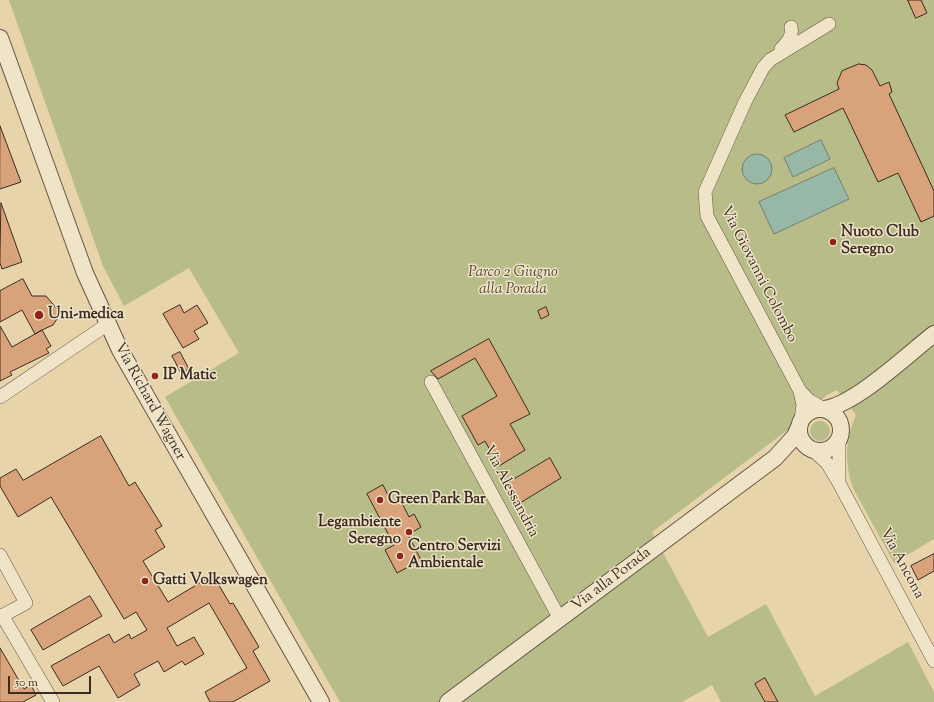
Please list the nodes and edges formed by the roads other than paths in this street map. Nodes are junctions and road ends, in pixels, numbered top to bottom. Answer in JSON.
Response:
{"nodes":[{"id":1,"x":829,"y":24,"type":"dead end"},
{"id":2,"x":791,"y":27,"type":"dead end"},
{"id":3,"x":0,"y":38,"type":"edge"},
{"id":4,"x":770,"y":60,"type":"junction"},
{"id":5,"x":108,"y":324,"type":"junction"},
{"id":6,"x":934,"y":334,"type":"edge"},
{"id":7,"x":431,"y":382,"type":"dead end"},
{"id":8,"x":800,"y":391,"type":"junction"},
{"id":9,"x":860,"y":392,"type":"junction"},
{"id":10,"x":0,"y":398,"type":"edge"},
{"id":11,"x":824,"y":409,"type":"junction"},
{"id":12,"x":800,"y":424,"type":"junction"},
{"id":13,"x":840,"y":437,"type":"junction"},
{"id":14,"x":812,"y":450,"type":"junction"},
{"id":15,"x":775,"y":458,"type":"junction"},
{"id":16,"x":839,"y":483,"type":"junction"},
{"id":17,"x":0,"y":555,"type":"edge"},
{"id":18,"x":1,"y":616,"type":"edge"},
{"id":19,"x":560,"y":619,"type":"junction"},
{"id":20,"x":934,"y":661,"type":"edge"},
{"id":21,"x":53,"y":702,"type":"edge"},
{"id":22,"x":321,"y":702,"type":"edge"},
{"id":23,"x":448,"y":702,"type":"edge"}],
"edges":[{"from":1,"to":4,"type":"street","name":"Via Giovanni Colombo"},
{"from":2,"to":4,"type":"street"},
{"from":3,"to":5,"type":"street","name":"Via Richard Wagner"},
{"from":4,"to":8,"type":"street","name":"Via Giovanni Colombo"},
{"from":5,"to":10,"type":"street"},
{"from":5,"to":22,"type":"street","name":"Via Richard Wagner"},
{"from":6,"to":9,"type":"street"},
{"from":7,"to":19,"type":"street","name":"Via Alessandria"},
{"from":8,"to":11,"type":"street","name":"Via Giovanni Colombo"},
{"from":8,"to":12,"type":"street","name":"Via Giovanni Colombo"},
{"from":9,"to":11,"type":"street"},
{"from":9,"to":13,"type":"street"},
{"from":11,"to":12,"type":"street"},
{"from":11,"to":13,"type":"street"},
{"from":12,"to":14,"type":"street"},
{"from":12,"to":15,"type":"street","name":"Via alla Porada"},
{"from":13,"to":14,"type":"street"},
{"from":13,"to":16,"type":"street","name":"Via Ancona"},
{"from":14,"to":15,"type":"street","name":"Via alla Porada"},
{"from":14,"to":16,"type":"street","name":"Via Ancona"},
{"from":15,"to":19,"type":"street","name":"Via alla Porada"},
{"from":16,"to":20,"type":"street","name":"Via Ancona"},
{"from":17,"to":18,"type":"street"},
{"from":18,"to":21,"type":"street"},
{"from":19,"to":23,"type":"street","name":"Via alla Porada"}]}
